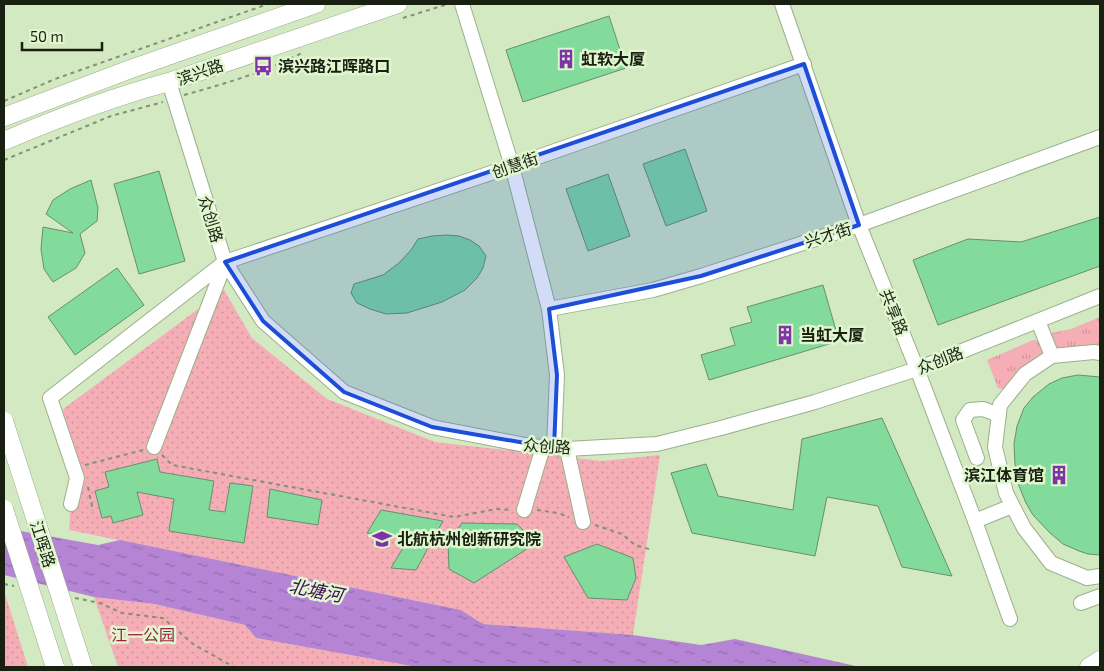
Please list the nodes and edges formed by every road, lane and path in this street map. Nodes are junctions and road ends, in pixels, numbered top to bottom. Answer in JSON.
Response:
{"nodes":[{"id":1,"x":268,"y":4,"type":"edge"},
{"id":2,"x":316,"y":4,"type":"edge"},
{"id":3,"x":448,"y":4,"type":"edge"},
{"id":4,"x":462,"y":4,"type":"edge"},
{"id":5,"x":782,"y":4,"type":"edge"},
{"id":6,"x":399,"y":11,"type":"edge"},
{"id":7,"x":307,"y":50,"type":"dead end"},
{"id":8,"x":804,"y":64,"type":"junction"},
{"id":9,"x":171,"y":90,"type":"junction"},
{"id":10,"x":4,"y":101,"type":"edge"},
{"id":11,"x":4,"y":117,"type":"edge"},
{"id":12,"x":1100,"y":137,"type":"edge"},
{"id":13,"x":4,"y":141,"type":"edge"},
{"id":14,"x":4,"y":160,"type":"edge"},
{"id":15,"x":512,"y":166,"type":"junction"},
{"id":16,"x":859,"y":224,"type":"junction"},
{"id":17,"x":225,"y":262,"type":"junction"},
{"id":18,"x":1100,"y":296,"type":"edge"},
{"id":19,"x":549,"y":309,"type":"junction"},
{"id":20,"x":1038,"y":321,"type":"junction"},
{"id":21,"x":1100,"y":353,"type":"edge"},
{"id":22,"x":1052,"y":356,"type":"junction"},
{"id":23,"x":917,"y":369,"type":"junction"},
{"id":24,"x":999,"y":415,"type":"junction"},
{"id":25,"x":4,"y":421,"type":"edge"},
{"id":26,"x":154,"y":448,"type":"junction"},
{"id":27,"x":555,"y":448,"type":"junction"},
{"id":28,"x":977,"y":458,"type":"dead end"},
{"id":29,"x":84,"y":466,"type":"dead end"},
{"id":30,"x":88,"y":484,"type":"dead end"},
{"id":31,"x":71,"y":504,"type":"dead end"},
{"id":32,"x":1012,"y":506,"type":"junction"},
{"id":33,"x":4,"y":509,"type":"edge"},
{"id":34,"x":524,"y":510,"type":"junction"},
{"id":35,"x":93,"y":511,"type":"dead end"},
{"id":36,"x":975,"y":521,"type":"junction"},
{"id":37,"x":583,"y":522,"type":"junction"},
{"id":38,"x":649,"y":549,"type":"dead end"},
{"id":39,"x":1100,"y":576,"type":"edge"},
{"id":40,"x":4,"y":584,"type":"edge"},
{"id":41,"x":13,"y":586,"type":"dead end"},
{"id":42,"x":1100,"y":596,"type":"edge"},
{"id":43,"x":71,"y":597,"type":"dead end"},
{"id":44,"x":1081,"y":603,"type":"dead end"},
{"id":45,"x":1010,"y":619,"type":"dead end"},
{"id":46,"x":1100,"y":660,"type":"edge"},
{"id":47,"x":229,"y":666,"type":"edge"},
{"id":48,"x":55,"y":667,"type":"edge"},
{"id":49,"x":83,"y":667,"type":"edge"},
{"id":50,"x":234,"y":667,"type":"edge"},
{"id":51,"x":1089,"y":667,"type":"edge"}],
"edges":[{"from":1,"to":10,"type":"path"},
{"from":2,"to":11,"type":"main road","name":"滨兴路"},
{"from":3,"to":6,"type":"path"},
{"from":4,"to":15,"type":"street"},
{"from":5,"to":8,"type":"street","name":"共享路"},
{"from":6,"to":9,"type":"main road","name":"滨兴路"},
{"from":7,"to":9,"type":"path"},
{"from":8,"to":15,"type":"street","name":"创慧街"},
{"from":8,"to":16,"type":"street","name":"共享路"},
{"from":9,"to":13,"type":"main road","name":"滨兴路"},
{"from":9,"to":14,"type":"path"},
{"from":9,"to":17,"type":"street","name":"众创路"},
{"from":12,"to":16,"type":"street","name":"兴才街"},
{"from":15,"to":17,"type":"street","name":"创慧街"},
{"from":15,"to":19,"type":"street"},
{"from":16,"to":19,"type":"street","name":"兴才街"},
{"from":16,"to":23,"type":"street","name":"共享路"},
{"from":17,"to":26,"type":"street"},
{"from":17,"to":27,"type":"street","name":"众创路"},
{"from":17,"to":31,"type":"street","name":"创慧街"},
{"from":18,"to":20,"type":"street","name":"众创路"},
{"from":19,"to":27,"type":"street"},
{"from":20,"to":22,"type":"street"},
{"from":20,"to":23,"type":"street","name":"众创路"},
{"from":21,"to":22,"type":"street"},
{"from":22,"to":24,"type":"street"},
{"from":23,"to":27,"type":"street","name":"众创路"},
{"from":23,"to":36,"type":"street","name":"共享路"},
{"from":24,"to":28,"type":"street"},
{"from":24,"to":32,"type":"street"},
{"from":25,"to":49,"type":"main road","name":"江晖路","bridge":true},
{"from":26,"to":29,"type":"path"},
{"from":26,"to":34,"type":"path"},
{"from":27,"to":34,"type":"street"},
{"from":27,"to":37,"type":"street"},
{"from":30,"to":35,"type":"path"},
{"from":32,"to":36,"type":"street"},
{"from":32,"to":39,"type":"street"},
{"from":33,"to":48,"type":"main road","name":"江晖路","bridge":true},
{"from":34,"to":37,"type":"path"},
{"from":36,"to":45,"type":"street","name":"共享路"},
{"from":37,"to":38,"type":"path"},
{"from":40,"to":41,"type":"path"},
{"from":42,"to":44,"type":"street"},
{"from":43,"to":47,"type":"path"},
{"from":46,"to":51,"type":"main road"},
{"from":47,"to":50,"type":"path"}]}
